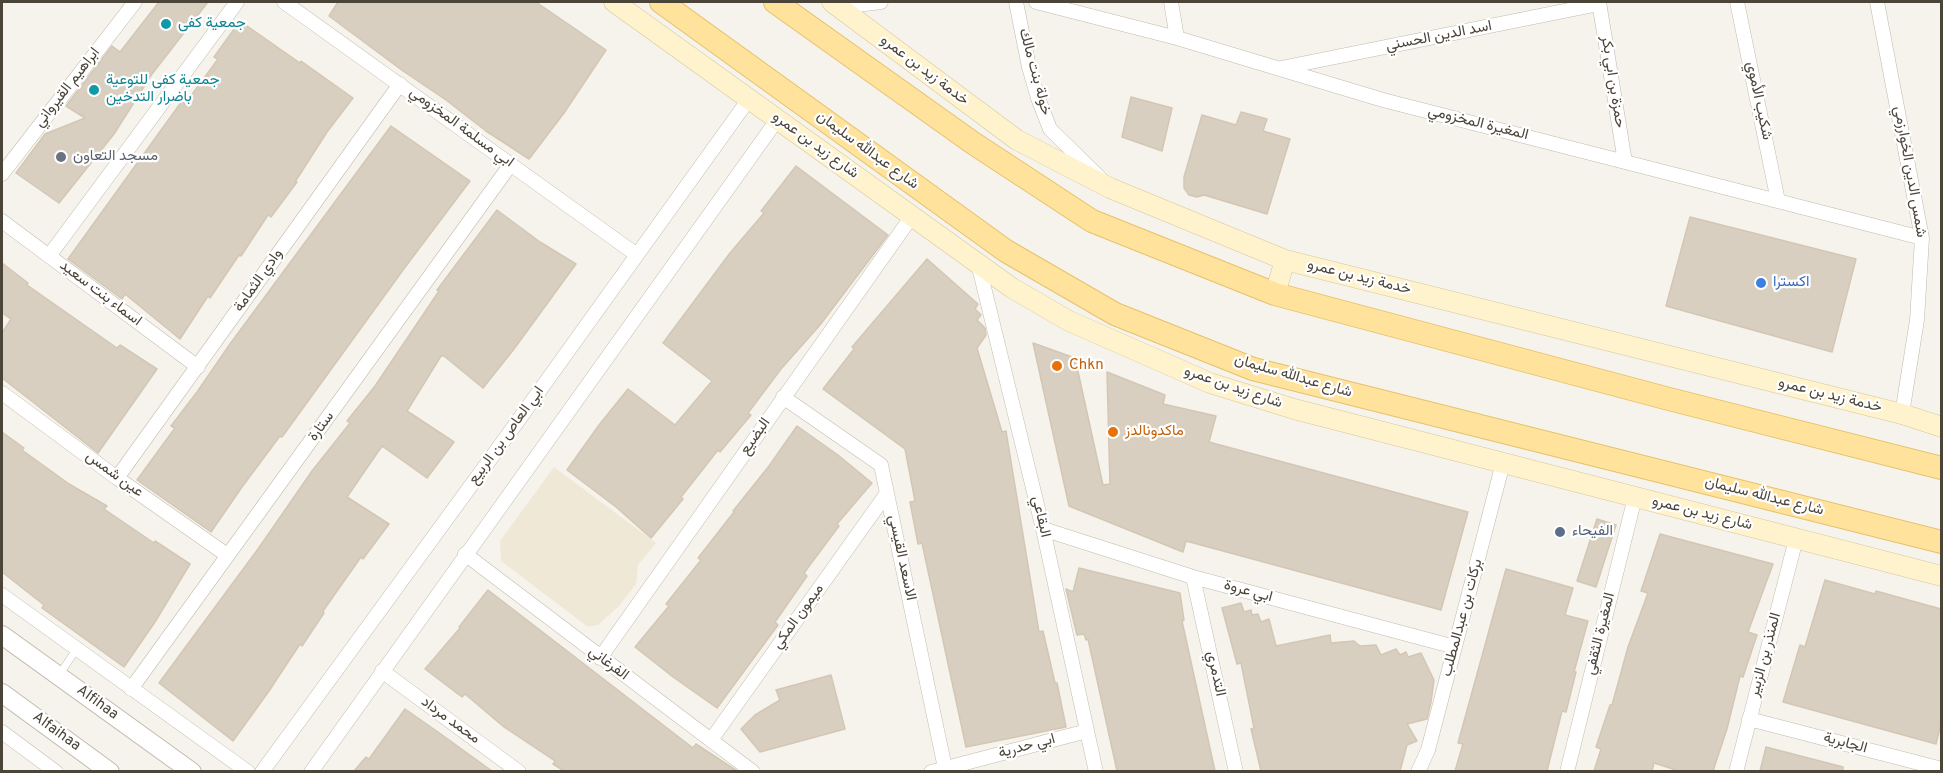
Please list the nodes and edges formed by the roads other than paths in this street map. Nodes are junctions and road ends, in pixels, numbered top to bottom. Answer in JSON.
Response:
{"nodes":[{"id":1,"x":135,"y":2,"type":"edge"},
{"id":2,"x":237,"y":2,"type":"edge"},
{"id":3,"x":284,"y":2,"type":"edge"},
{"id":4,"x":614,"y":2,"type":"edge"},
{"id":5,"x":661,"y":2,"type":"edge"},
{"id":6,"x":775,"y":2,"type":"edge"},
{"id":7,"x":881,"y":2,"type":"edge"},
{"id":8,"x":1016,"y":2,"type":"edge"},
{"id":9,"x":1036,"y":2,"type":"edge"},
{"id":10,"x":1171,"y":2,"type":"edge"},
{"id":11,"x":1737,"y":2,"type":"edge"},
{"id":12,"x":1877,"y":2,"type":"edge"},
{"id":13,"x":1599,"y":3,"type":"edge"},
{"id":14,"x":836,"y":4,"type":"edge"},
{"id":15,"x":1176,"y":38,"type":"junction"},
{"id":16,"x":1279,"y":69,"type":"junction"},
{"id":17,"x":400,"y":84,"type":"junction"},
{"id":18,"x":749,"y":99,"type":"junction"},
{"id":19,"x":777,"y":120,"type":"junction"},
{"id":20,"x":1625,"y":162,"type":"junction"},
{"id":21,"x":511,"y":164,"type":"junction"},
{"id":22,"x":2,"y":174,"type":"edge"},
{"id":23,"x":1110,"y":188,"type":"junction"},
{"id":24,"x":1778,"y":201,"type":"junction"},
{"id":25,"x":912,"y":216,"type":"junction"},
{"id":26,"x":2,"y":220,"type":"edge"},
{"id":27,"x":1922,"y":238,"type":"junction"},
{"id":28,"x":637,"y":255,"type":"junction"},
{"id":29,"x":49,"y":256,"type":"junction"},
{"id":30,"x":1285,"y":260,"type":"junction"},
{"id":31,"x":978,"y":264,"type":"junction"},
{"id":32,"x":1275,"y":294,"type":"junction"},
{"id":33,"x":198,"y":367,"type":"junction"},
{"id":34,"x":1253,"y":369,"type":"junction"},
{"id":35,"x":2,"y":393,"type":"edge"},
{"id":36,"x":1247,"y":394,"type":"junction"},
{"id":37,"x":783,"y":398,"type":"junction"},
{"id":38,"x":1902,"y":414,"type":"junction"},
{"id":39,"x":1941,"y":427,"type":"edge"},
{"id":40,"x":1503,"y":463,"type":"junction"},
{"id":41,"x":1941,"y":468,"type":"edge"},
{"id":42,"x":117,"y":478,"type":"junction"},
{"id":43,"x":888,"y":493,"type":"junction"},
{"id":44,"x":1635,"y":497,"type":"junction"},
{"id":45,"x":1043,"y":529,"type":"junction"},
{"id":46,"x":1796,"y":539,"type":"junction"},
{"id":47,"x":1941,"y":542,"type":"edge"},
{"id":48,"x":465,"y":554,"type":"junction"},
{"id":49,"x":227,"y":555,"type":"junction"},
{"id":50,"x":1941,"y":576,"type":"edge"},
{"id":51,"x":1193,"y":577,"type":"junction"},
{"id":52,"x":2,"y":595,"type":"edge"},
{"id":53,"x":2,"y":635,"type":"edge"},
{"id":54,"x":1455,"y":647,"type":"junction"},
{"id":55,"x":76,"y":650,"type":"junction"},
{"id":56,"x":600,"y":657,"type":"junction"},
{"id":57,"x":382,"y":671,"type":"junction"},
{"id":58,"x":58,"y":676,"type":"junction"},
{"id":59,"x":131,"y":689,"type":"junction"},
{"id":60,"x":2,"y":693,"type":"edge"},
{"id":61,"x":1749,"y":719,"type":"junction"},
{"id":62,"x":1088,"y":731,"type":"junction"},
{"id":63,"x":2,"y":732,"type":"edge"},
{"id":64,"x":711,"y":740,"type":"junction"},
{"id":65,"x":1941,"y":769,"type":"edge"},
{"id":66,"x":938,"y":770,"type":"edge"},
{"id":67,"x":56,"y":771,"type":"edge"},
{"id":68,"x":110,"y":771,"type":"edge"},
{"id":69,"x":192,"y":771,"type":"edge"},
{"id":70,"x":248,"y":771,"type":"edge"},
{"id":71,"x":262,"y":771,"type":"edge"},
{"id":72,"x":311,"y":771,"type":"edge"},
{"id":73,"x":519,"y":771,"type":"edge"},
{"id":74,"x":753,"y":771,"type":"edge"},
{"id":75,"x":1096,"y":771,"type":"edge"},
{"id":76,"x":1236,"y":771,"type":"edge"},
{"id":77,"x":1418,"y":771,"type":"edge"},
{"id":78,"x":1567,"y":771,"type":"edge"},
{"id":79,"x":1736,"y":771,"type":"edge"}],
"edges":[{"from":1,"to":22,"type":"street","name":"ابراهيم القيرواني"},
{"from":2,"to":29,"type":"street"},
{"from":3,"to":17,"type":"street","name":"ابي مسلمة المخزومي"},
{"from":4,"to":18,"type":"main road","name":"شارع زيد بن عمرو"},
{"from":5,"to":34,"type":"main road","name":"شارع عبدالله سليمان"},
{"from":6,"to":32,"type":"main road"},
{"from":7,"to":14,"type":"street"},
{"from":8,"to":23,"type":"street","name":"خولة بنت مالك"},
{"from":9,"to":15,"type":"street","name":"المغيرة المخزومي"},
{"from":10,"to":15,"type":"street"},
{"from":11,"to":24,"type":"street","name":"شكيب الأموي"},
{"from":12,"to":27,"type":"street","name":"شمس الدين الخوارزمي"},
{"from":13,"to":16,"type":"street","name":"اسد الدين الحسني"},
{"from":13,"to":20,"type":"street","name":"حمزة بن ابي بكر"},
{"from":14,"to":23,"type":"main road","name":"خدمة زيد بن عمرو"},
{"from":15,"to":16,"type":"street","name":"المغيرة المخزومي"},
{"from":16,"to":20,"type":"street","name":"المغيرة المخزومي"},
{"from":17,"to":21,"type":"street","name":"ابي مسلمة المخزومي"},
{"from":17,"to":33,"type":"street","name":"وادي الثمامة"},
{"from":18,"to":19,"type":"main road","name":"شارع زيد بن عمرو"},
{"from":18,"to":28,"type":"street","name":"ابي العاص بن الربيع"},
{"from":19,"to":25,"type":"main road","name":"شارع زيد بن عمرو"},
{"from":19,"to":48,"type":"street"},
{"from":20,"to":24,"type":"street","name":"المغيرة المخزومي"},
{"from":21,"to":28,"type":"street","name":"ابي مسلمة المخزومي"},
{"from":21,"to":49,"type":"street","name":"ستارة"},
{"from":23,"to":30,"type":"main road","name":"خدمة زيد بن عمرو"},
{"from":24,"to":27,"type":"street","name":"المغيرة المخزومي"},
{"from":25,"to":31,"type":"main road","name":"شارع زيد بن عمرو"},
{"from":25,"to":37,"type":"street","name":"البضيع"},
{"from":26,"to":29,"type":"street","name":"اسماء بنت سعيد"},
{"from":27,"to":38,"type":"street","name":"شمس الدين الخوارزمي"},
{"from":28,"to":71,"type":"street","name":"ابي العاص بن الربيع"},
{"from":29,"to":33,"type":"street","name":"اسماء بنت سعيد"},
{"from":30,"to":32,"type":"main road"},
{"from":30,"to":38,"type":"main road","name":"خدمة زيد بن عمرو"},
{"from":31,"to":36,"type":"main road","name":"شارع زيد بن عمرو"},
{"from":31,"to":45,"type":"street","name":"البقاعي"},
{"from":32,"to":41,"type":"main road"},
{"from":33,"to":42,"type":"street","name":"وادي الثمامة"},
{"from":34,"to":36,"type":"main road"},
{"from":34,"to":47,"type":"main road","name":"شارع عبدالله سليمان"},
{"from":35,"to":42,"type":"street","name":"عين شمس"},
{"from":36,"to":40,"type":"main road","name":"شارع زيد بن عمرو"},
{"from":37,"to":43,"type":"street","name":"الاسعد القيسي"},
{"from":37,"to":56,"type":"street","name":"البضيع"},
{"from":38,"to":39,"type":"main road","name":"خدمة زيد بن عمرو"},
{"from":40,"to":44,"type":"main road","name":"شارع زيد بن عمرو"},
{"from":40,"to":54,"type":"street","name":"بركات بن عبدالمطلب"},
{"from":42,"to":49,"type":"street","name":"عين شمس"},
{"from":43,"to":64,"type":"street","name":"ميمون المكي"},
{"from":43,"to":66,"type":"street","name":"الاسعد القيسي"},
{"from":44,"to":46,"type":"main road","name":"شارع زيد بن عمرو"},
{"from":44,"to":78,"type":"street","name":"المغيرة الثقفي"},
{"from":45,"to":51,"type":"street","name":"ابي عروة"},
{"from":45,"to":62,"type":"street","name":"البقاعي"},
{"from":46,"to":50,"type":"main road","name":"شارع زيد بن عمرو"},
{"from":46,"to":61,"type":"street","name":"المنذر بن الزبير"},
{"from":48,"to":56,"type":"street","name":"الفرغاني"},
{"from":48,"to":57,"type":"street"},
{"from":49,"to":59,"type":"street","name":"ستارة"},
{"from":51,"to":54,"type":"street","name":"ابي عروة"},
{"from":51,"to":76,"type":"street","name":"التدمري"},
{"from":52,"to":55,"type":"street"},
{"from":53,"to":58,"type":"street","name":"Alfihaa"},
{"from":54,"to":77,"type":"street","name":"بركات بن عبدالمطلب"},
{"from":55,"to":58,"type":"lane"},
{"from":55,"to":59,"type":"street"},
{"from":56,"to":64,"type":"street","name":"الفرغاني"},
{"from":57,"to":72,"type":"street"},
{"from":57,"to":73,"type":"street","name":"محمد مرداد"},
{"from":58,"to":69,"type":"street","name":"Alfihaa"},
{"from":59,"to":70,"type":"street"},
{"from":60,"to":68,"type":"street","name":"Alfaihaa"},
{"from":61,"to":65,"type":"street","name":"الجابرية"},
{"from":61,"to":79,"type":"street","name":"المنذر بن الزبير"},
{"from":62,"to":66,"type":"street","name":"ابي حدرية"},
{"from":62,"to":75,"type":"street","name":"البقاعي"},
{"from":63,"to":67,"type":"street"},
{"from":64,"to":74,"type":"street","name":"الفرغاني"}]}
